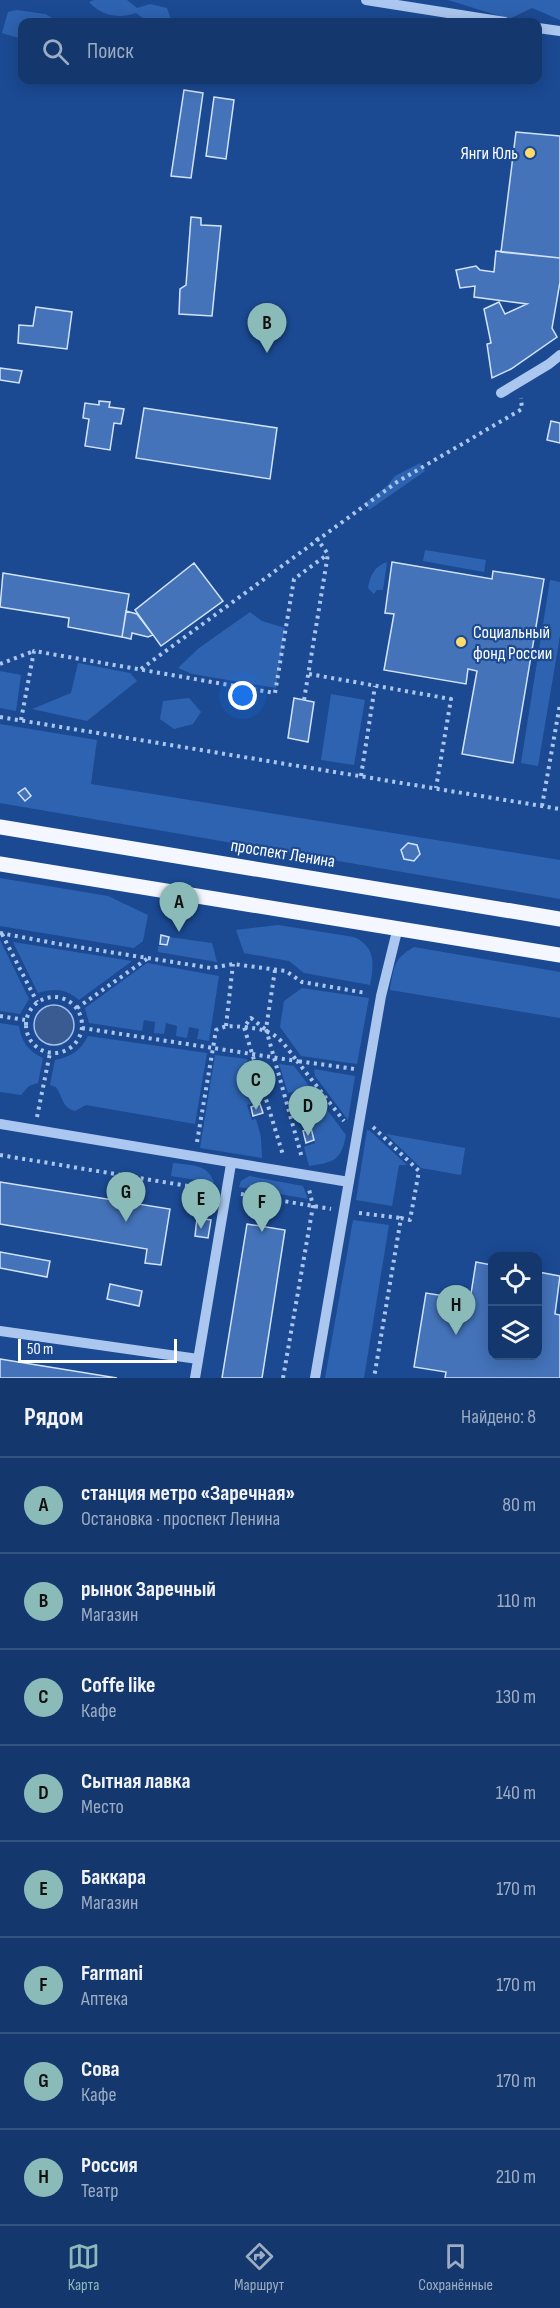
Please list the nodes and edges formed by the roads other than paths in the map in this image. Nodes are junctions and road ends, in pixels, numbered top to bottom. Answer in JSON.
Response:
{"nodes":[{"id":1,"x":366,"y":0,"type":"edge"},
{"id":2,"x":430,"y":5,"type":"edge"},
{"id":3,"x":487,"y":18,"type":"edge"},
{"id":4,"x":542,"y":29,"type":"edge"},
{"id":5,"x":560,"y":31,"type":"edge"},
{"id":6,"x":560,"y":355,"type":"edge"},
{"id":7,"x":501,"y":393,"type":"dead end"},
{"id":8,"x":0,"y":827,"type":"edge"},
{"id":9,"x":0,"y":864,"type":"edge"},
{"id":10,"x":560,"y":919,"type":"edge"},
{"id":11,"x":399,"y":927,"type":"junction"},
{"id":12,"x":560,"y":955,"type":"edge"},
{"id":13,"x":0,"y":1124,"type":"edge"},
{"id":14,"x":231,"y":1164,"type":"junction"},
{"id":15,"x":349,"y":1182,"type":"junction"},
{"id":16,"x":0,"y":1331,"type":"edge"},
{"id":17,"x":198,"y":1359,"type":"junction"},
{"id":18,"x":195,"y":1378,"type":"edge"},
{"id":19,"x":315,"y":1378,"type":"edge"}],
"edges":[{"from":1,"to":2,"type":"street"},
{"from":2,"to":3,"type":"street"},
{"from":4,"to":5,"type":"street"},
{"from":6,"to":7,"type":"street"},
{"from":8,"to":10,"type":"main road","name":"проспект Ленина"},
{"from":9,"to":11,"type":"main road"},
{"from":11,"to":12,"type":"main road"},
{"from":11,"to":15,"type":"street"},
{"from":13,"to":14,"type":"street"},
{"from":14,"to":15,"type":"street"},
{"from":14,"to":17,"type":"street"},
{"from":15,"to":19,"type":"street"},
{"from":16,"to":17,"type":"street"},
{"from":17,"to":18,"type":"street"}]}
